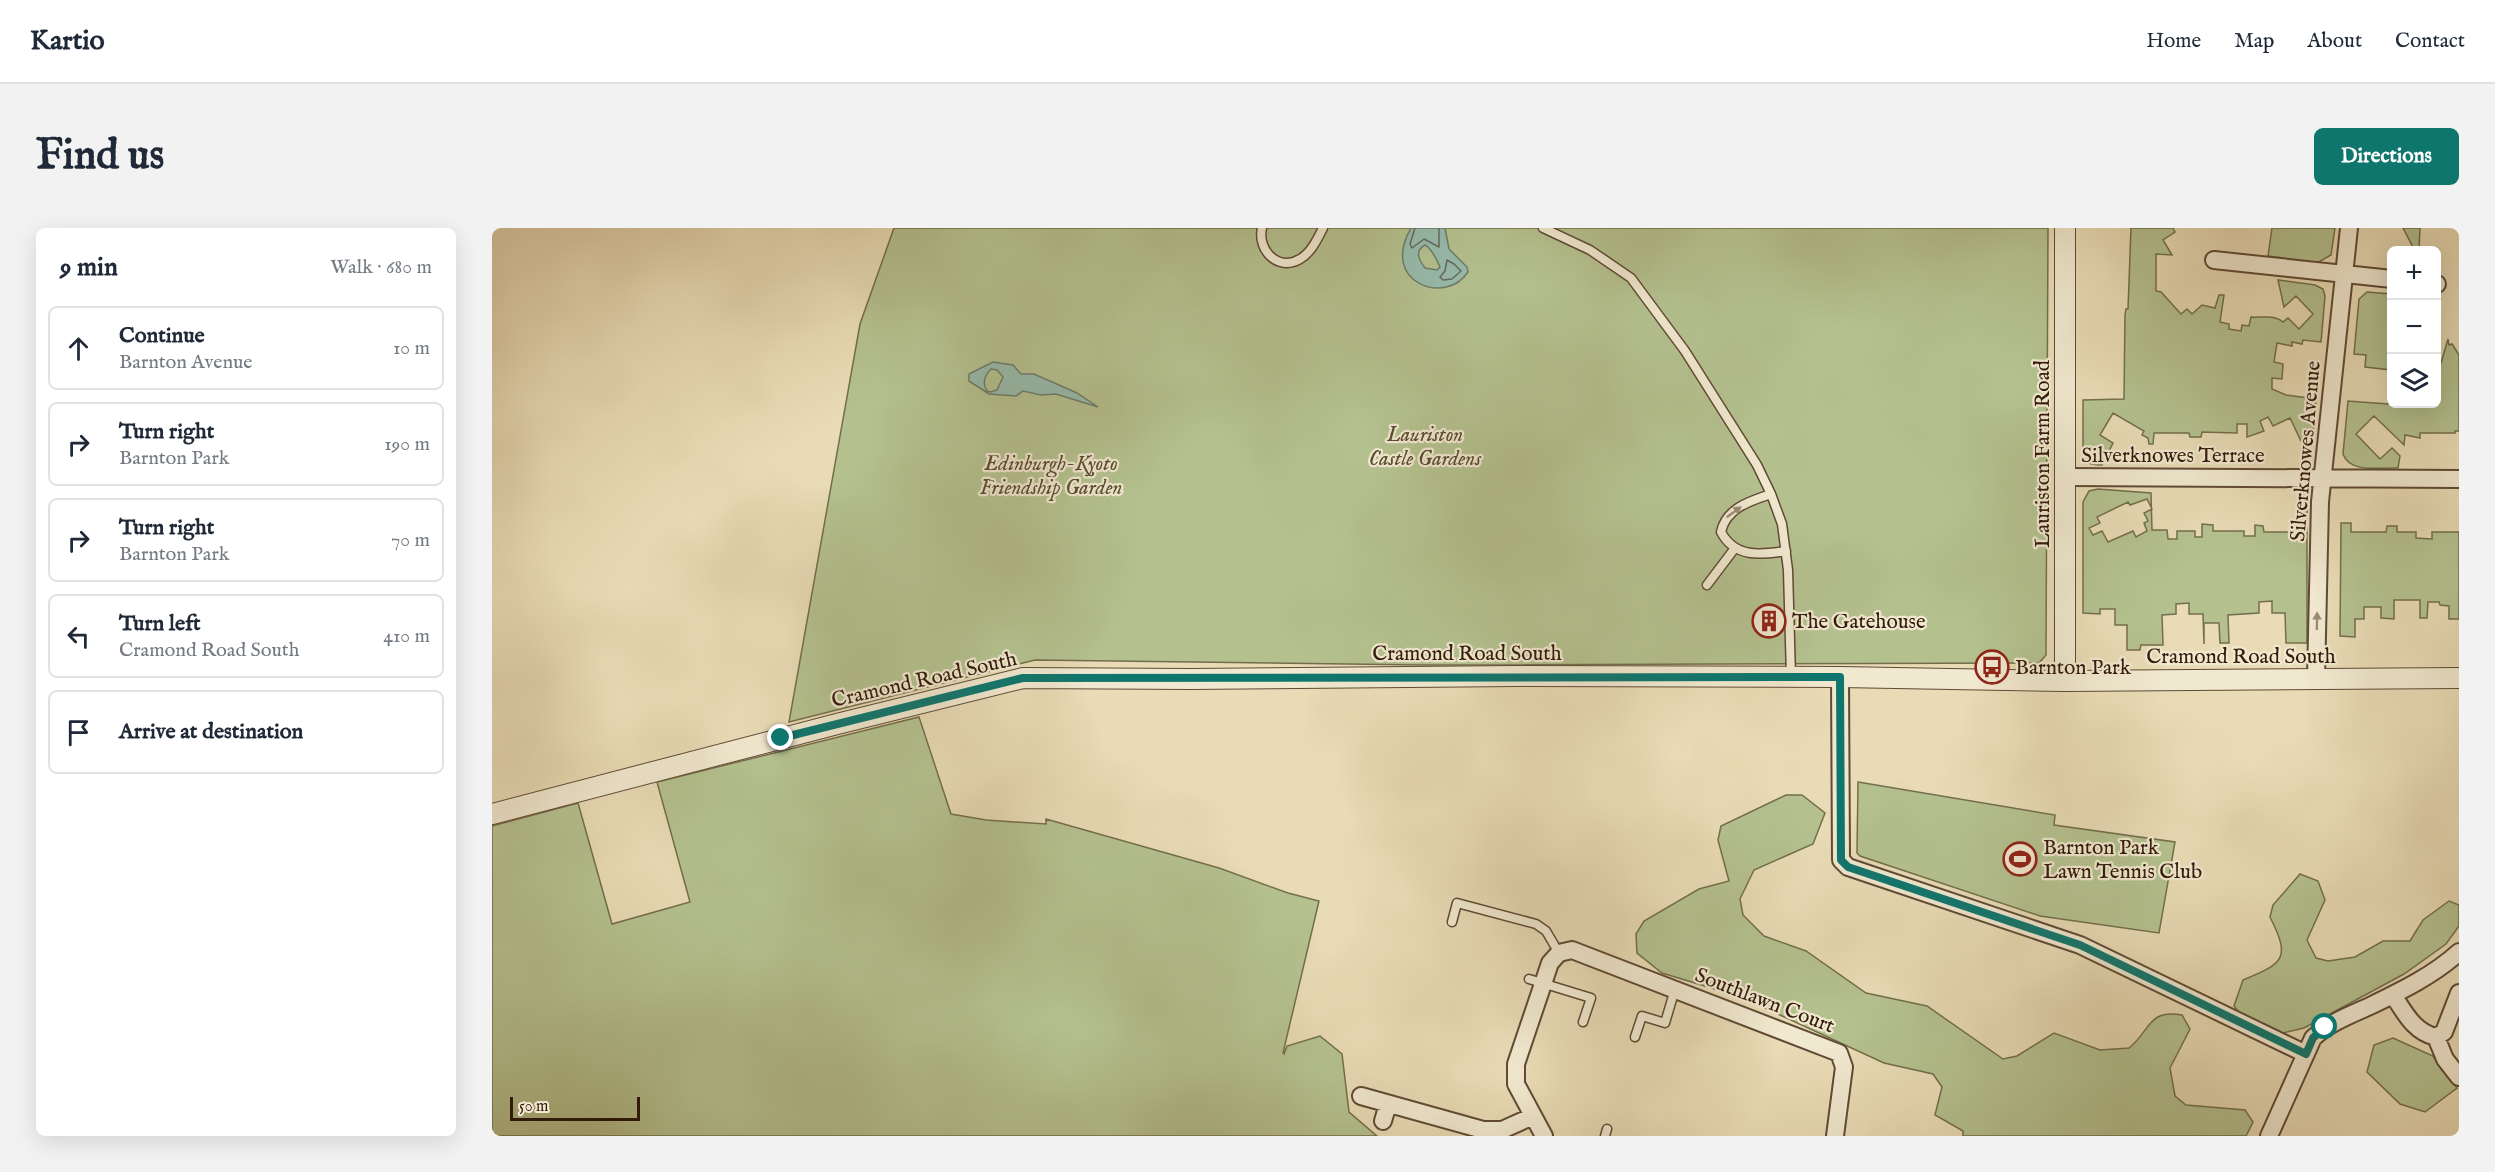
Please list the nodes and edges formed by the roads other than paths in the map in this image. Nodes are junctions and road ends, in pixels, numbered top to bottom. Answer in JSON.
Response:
{"nodes":[{"id":1,"x":1262,"y":228,"type":"edge"},
{"id":2,"x":1323,"y":228,"type":"edge"},
{"id":3,"x":1543,"y":228,"type":"edge"},
{"id":4,"x":2065,"y":228,"type":"edge"},
{"id":5,"x":2349,"y":228,"type":"edge"},
{"id":6,"x":2214,"y":260,"type":"dead end"},
{"id":7,"x":2344,"y":275,"type":"junction"},
{"id":8,"x":2387,"y":279,"type":"edge"},
{"id":9,"x":2067,"y":477,"type":"junction"},
{"id":10,"x":2322,"y":478,"type":"junction"},
{"id":11,"x":2459,"y":479,"type":"edge"},
{"id":12,"x":1771,"y":494,"type":"junction"},
{"id":13,"x":1735,"y":548,"type":"junction"},
{"id":14,"x":1786,"y":551,"type":"junction"},
{"id":15,"x":1707,"y":585,"type":"dead end"},
{"id":16,"x":1791,"y":677,"type":"junction"},
{"id":17,"x":1840,"y":677,"type":"junction"},
{"id":18,"x":2459,"y":678,"type":"edge"},
{"id":19,"x":2316,"y":679,"type":"junction"},
{"id":20,"x":2065,"y":681,"type":"junction"},
{"id":21,"x":492,"y":814,"type":"edge"},
{"id":22,"x":1452,"y":922,"type":"dead end"},
{"id":23,"x":2459,"y":952,"type":"edge"},
{"id":24,"x":1558,"y":953,"type":"junction"},
{"id":25,"x":1536,"y":982,"type":"junction"},
{"id":26,"x":1675,"y":989,"type":"junction"},
{"id":27,"x":2459,"y":993,"type":"edge"},
{"id":28,"x":2393,"y":995,"type":"junction"},
{"id":29,"x":1583,"y":1022,"type":"dead end"},
{"id":30,"x":1635,"y":1038,"type":"dead end"},
{"id":31,"x":2436,"y":1038,"type":"junction"},
{"id":32,"x":2306,"y":1054,"type":"junction"},
{"id":33,"x":2459,"y":1077,"type":"edge"},
{"id":34,"x":1361,"y":1096,"type":"dead end"},
{"id":35,"x":1388,"y":1104,"type":"junction"},
{"id":36,"x":1533,"y":1116,"type":"junction"},
{"id":37,"x":1383,"y":1121,"type":"dead end"},
{"id":38,"x":1544,"y":1136,"type":"edge"},
{"id":39,"x":1835,"y":1136,"type":"edge"},
{"id":40,"x":2269,"y":1136,"type":"edge"}],
"edges":[{"from":1,"to":2,"type":"lane"},
{"from":3,"to":12,"type":"lane"},
{"from":4,"to":9,"type":"street","name":"Lauriston Farm Road"},
{"from":5,"to":7,"type":"street","name":"Silverknowes Avenue"},
{"from":6,"to":7,"type":"street"},
{"from":7,"to":8,"type":"street"},
{"from":7,"to":10,"type":"street","name":"Silverknowes Avenue"},
{"from":9,"to":10,"type":"street","name":"Silverknowes Terrace"},
{"from":9,"to":20,"type":"street","name":"Lauriston Farm Road"},
{"from":10,"to":11,"type":"street","name":"Silverknowes Terrace"},
{"from":19,"to":10,"type":"street","name":"Silverknowes Avenue","one_way":true},
{"from":13,"to":12,"type":"lane","one_way":true},
{"from":12,"to":14,"type":"lane"},
{"from":13,"to":14,"type":"lane"},
{"from":13,"to":15,"type":"lane"},
{"from":14,"to":16,"type":"lane"},
{"from":16,"to":17,"type":"street","name":"Cramond Road South"},
{"from":16,"to":21,"type":"street","name":"Cramond Road South"},
{"from":17,"to":20,"type":"street","name":"Cramond Road South"},
{"from":17,"to":32,"type":"street"},
{"from":18,"to":19,"type":"street","name":"Cramond Road South"},
{"from":19,"to":20,"type":"street","name":"Cramond Road South"},
{"from":22,"to":24,"type":"lane"},
{"from":23,"to":28,"type":"street"},
{"from":24,"to":25,"type":"street"},
{"from":24,"to":26,"type":"street","name":"Southlawn Court"},
{"from":25,"to":29,"type":"lane"},
{"from":25,"to":36,"type":"street"},
{"from":26,"to":30,"type":"lane"},
{"from":26,"to":39,"type":"street","name":"Southlawn Court"},
{"from":27,"to":31,"type":"street"},
{"from":28,"to":31,"type":"street"},
{"from":28,"to":32,"type":"street"},
{"from":31,"to":33,"type":"street"},
{"from":32,"to":40,"type":"street"},
{"from":34,"to":35,"type":"street"},
{"from":35,"to":36,"type":"street"},
{"from":35,"to":37,"type":"street"},
{"from":36,"to":38,"type":"street"}]}
